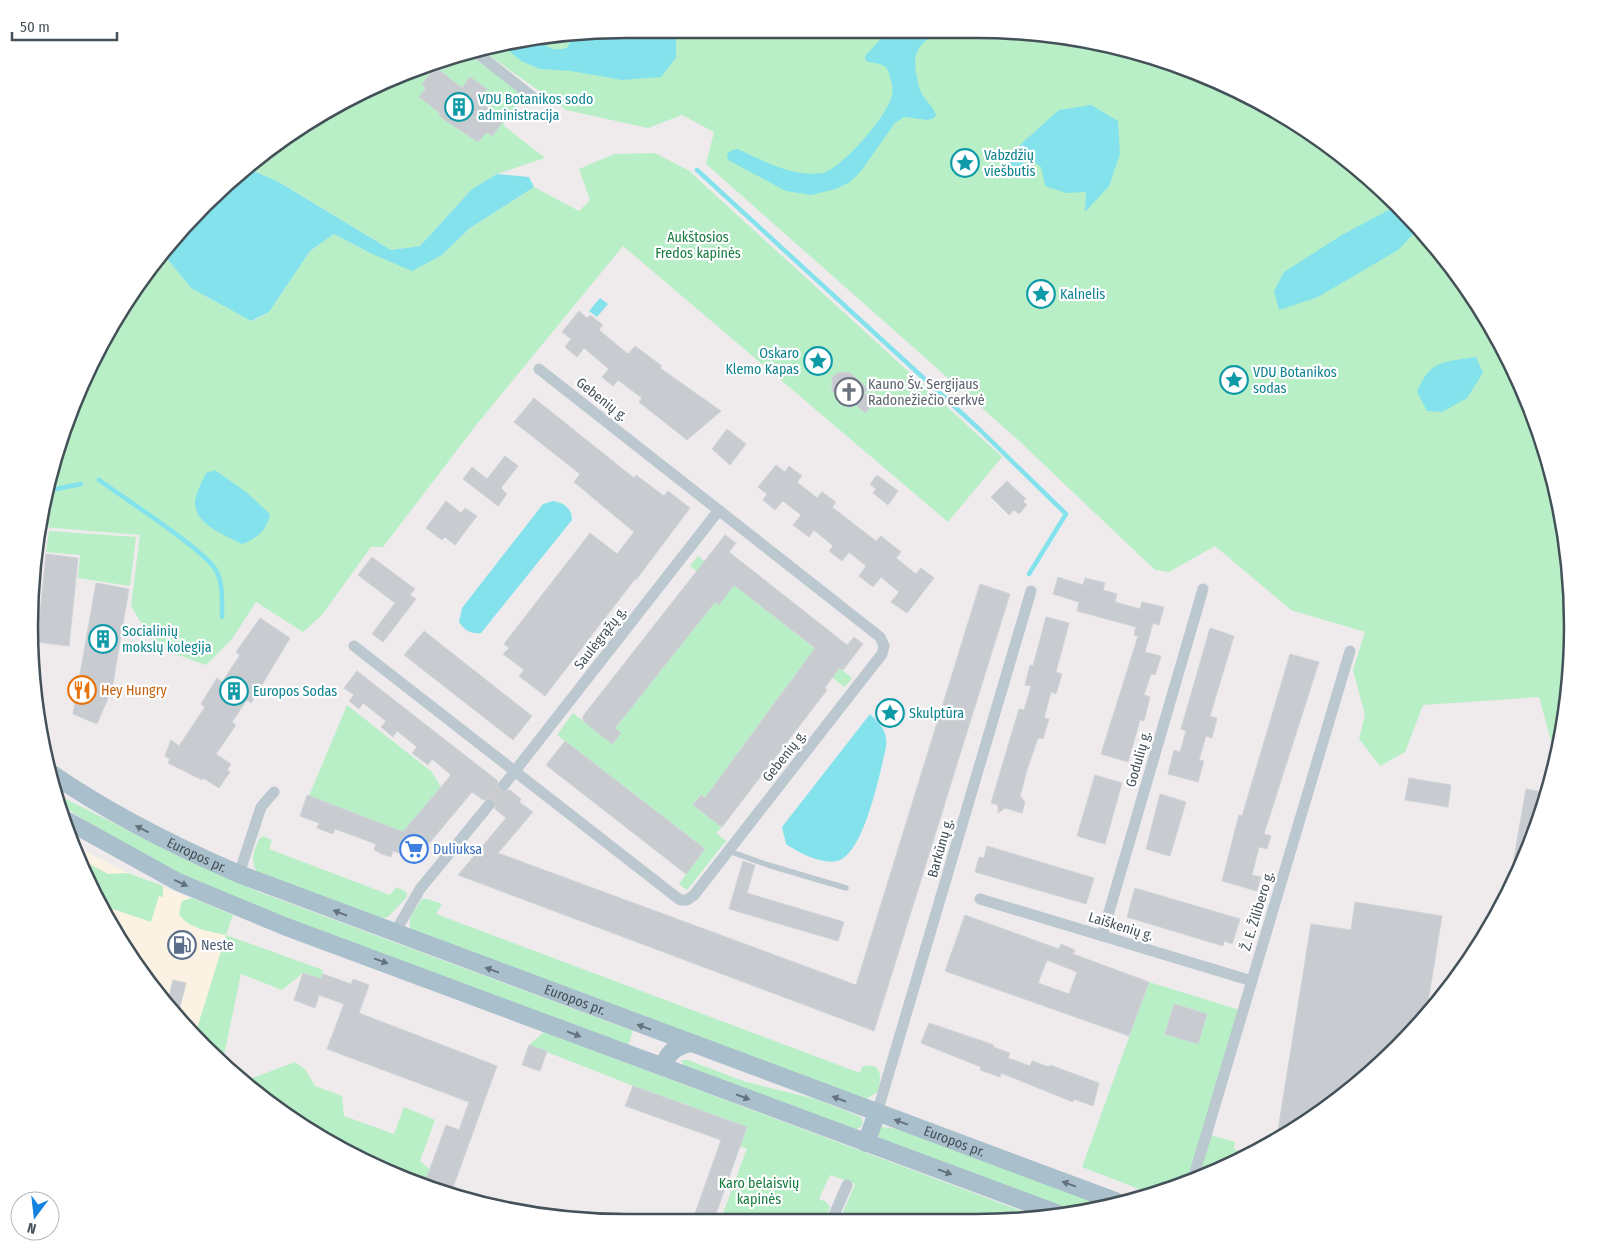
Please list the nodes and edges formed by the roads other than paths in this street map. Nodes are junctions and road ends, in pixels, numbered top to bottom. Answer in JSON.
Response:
{"nodes":[{"id":1,"x":481,"y":56,"type":"edge"},
{"id":2,"x":534,"y":98,"type":"dead end"},
{"id":3,"x":539,"y":369,"type":"dead end"},
{"id":4,"x":719,"y":510,"type":"junction"},
{"id":5,"x":1203,"y":589,"type":"dead end"},
{"id":6,"x":1031,"y":591,"type":"dead end"},
{"id":7,"x":354,"y":646,"type":"dead end"},
{"id":8,"x":1350,"y":652,"type":"dead end"},
{"id":9,"x":515,"y":772,"type":"junction"},
{"id":10,"x":58,"y":778,"type":"edge"},
{"id":11,"x":504,"y":785,"type":"tunnel mouth"},
{"id":12,"x":274,"y":792,"type":"dead end"},
{"id":13,"x":489,"y":805,"type":"tunnel mouth"},
{"id":14,"x":72,"y":823,"type":"edge"},
{"id":15,"x":729,"y":851,"type":"junction"},
{"id":16,"x":239,"y":874,"type":"junction"},
{"id":17,"x":846,"y":888,"type":"dead end"},
{"id":18,"x":980,"y":899,"type":"dead end"},
{"id":19,"x":394,"y":934,"type":"junction"},
{"id":20,"x":1102,"y":936,"type":"junction"},
{"id":21,"x":1252,"y":981,"type":"junction"},
{"id":22,"x":690,"y":1043,"type":"junction"},
{"id":23,"x":663,"y":1067,"type":"junction"},
{"id":24,"x":876,"y":1113,"type":"junction"},
{"id":25,"x":866,"y":1143,"type":"junction"},
{"id":26,"x":1195,"y":1171,"type":"edge"},
{"id":27,"x":847,"y":1185,"type":"dead end"},
{"id":28,"x":1107,"y":1198,"type":"edge"},
{"id":29,"x":1045,"y":1209,"type":"edge"},
{"id":30,"x":834,"y":1214,"type":"edge"}],
"edges":[{"from":1,"to":2,"type":"street"},
{"from":3,"to":4,"type":"street","name":"Gebenių g."},
{"from":4,"to":9,"type":"street","name":"Saulėgrąžų g."},
{"from":4,"to":15,"type":"street","name":"Gebenių g."},
{"from":5,"to":20,"type":"street","name":"Godulių g."},
{"from":6,"to":24,"type":"street","name":"Barkūnų g."},
{"from":7,"to":9,"type":"street","name":"Gebenių g."},
{"from":8,"to":21,"type":"street","name":"Ž. E. Žilibero g."},
{"from":9,"to":11,"type":"street","name":"Saulėgrąžų g."},
{"from":9,"to":15,"type":"street","name":"Gebenių g."},
{"from":16,"to":10,"type":"main road","name":"Europos pr.","one_way":true},
{"from":12,"to":16,"type":"street"},
{"from":13,"to":19,"type":"street"},
{"from":14,"to":23,"type":"main road","one_way":true},
{"from":15,"to":17,"type":"lane"},
{"from":19,"to":16,"type":"main road","name":"Europos pr.","one_way":true},
{"from":18,"to":20,"type":"street","name":"Laiškenių g."},
{"from":22,"to":19,"type":"main road","name":"Europos pr.","one_way":true},
{"from":20,"to":21,"type":"street","name":"Laiškenių g."},
{"from":21,"to":26,"type":"street","name":"Ž. E. Žilibero g."},
{"from":22,"to":23,"type":"main road"},
{"from":24,"to":22,"type":"main road","name":"Europos pr.","one_way":true},
{"from":23,"to":25,"type":"main road","one_way":true},
{"from":24,"to":25,"type":"main road"},
{"from":28,"to":24,"type":"main road","name":"Europos pr.","one_way":true},
{"from":25,"to":29,"type":"main road","one_way":true},
{"from":27,"to":30,"type":"street"}]}
